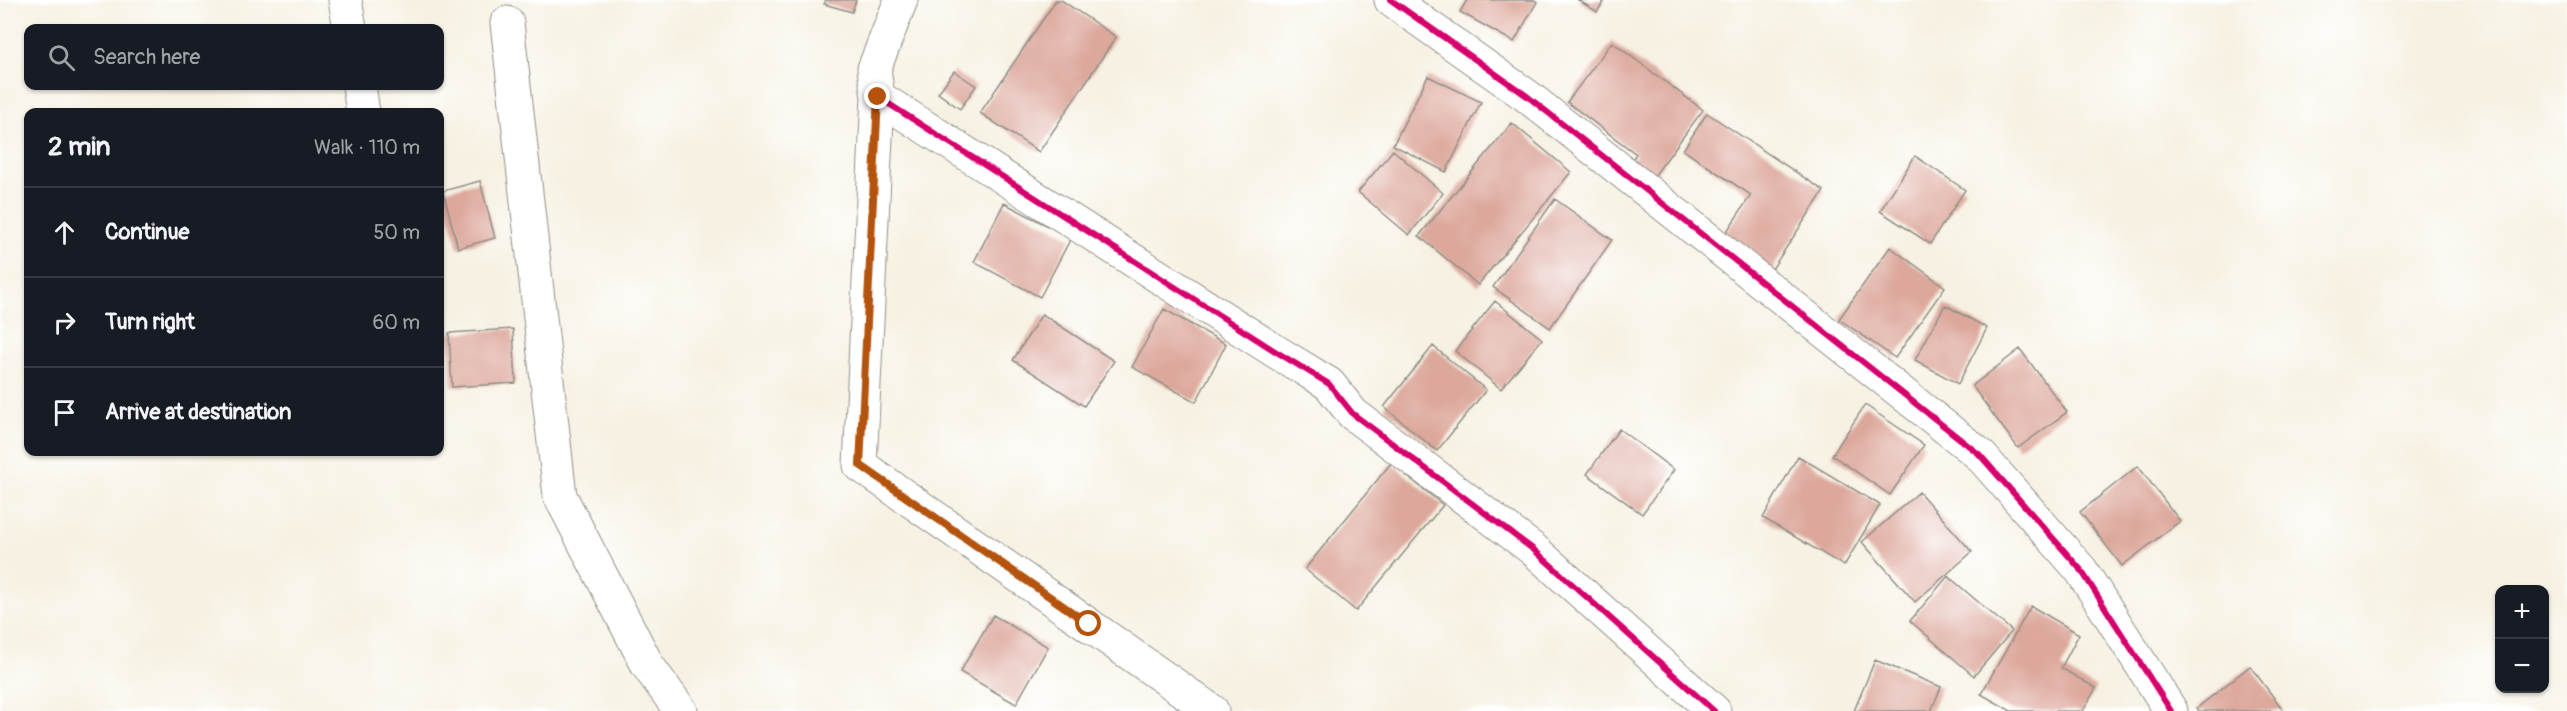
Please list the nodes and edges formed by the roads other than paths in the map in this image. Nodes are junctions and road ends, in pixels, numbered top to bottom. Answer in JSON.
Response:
{"nodes":[{"id":1,"x":345,"y":0,"type":"edge"},
{"id":2,"x":901,"y":0,"type":"edge"},
{"id":3,"x":1391,"y":0,"type":"edge"},
{"id":4,"x":507,"y":23,"type":"dead end"},
{"id":5,"x":349,"y":24,"type":"edge"},
{"id":6,"x":360,"y":90,"type":"edge"},
{"id":7,"x":878,"y":97,"type":"junction"},
{"id":8,"x":362,"y":108,"type":"edge"},
{"id":9,"x":681,"y":711,"type":"edge"},
{"id":10,"x":1212,"y":711,"type":"edge"},
{"id":11,"x":1714,"y":711,"type":"edge"},
{"id":12,"x":2171,"y":711,"type":"edge"}],
"edges":[{"from":1,"to":5,"type":"street"},
{"from":2,"to":7,"type":"street"},
{"from":3,"to":12,"type":"street"},
{"from":4,"to":9,"type":"street"},
{"from":6,"to":8,"type":"street"},
{"from":7,"to":10,"type":"street"},
{"from":7,"to":11,"type":"street"}]}
